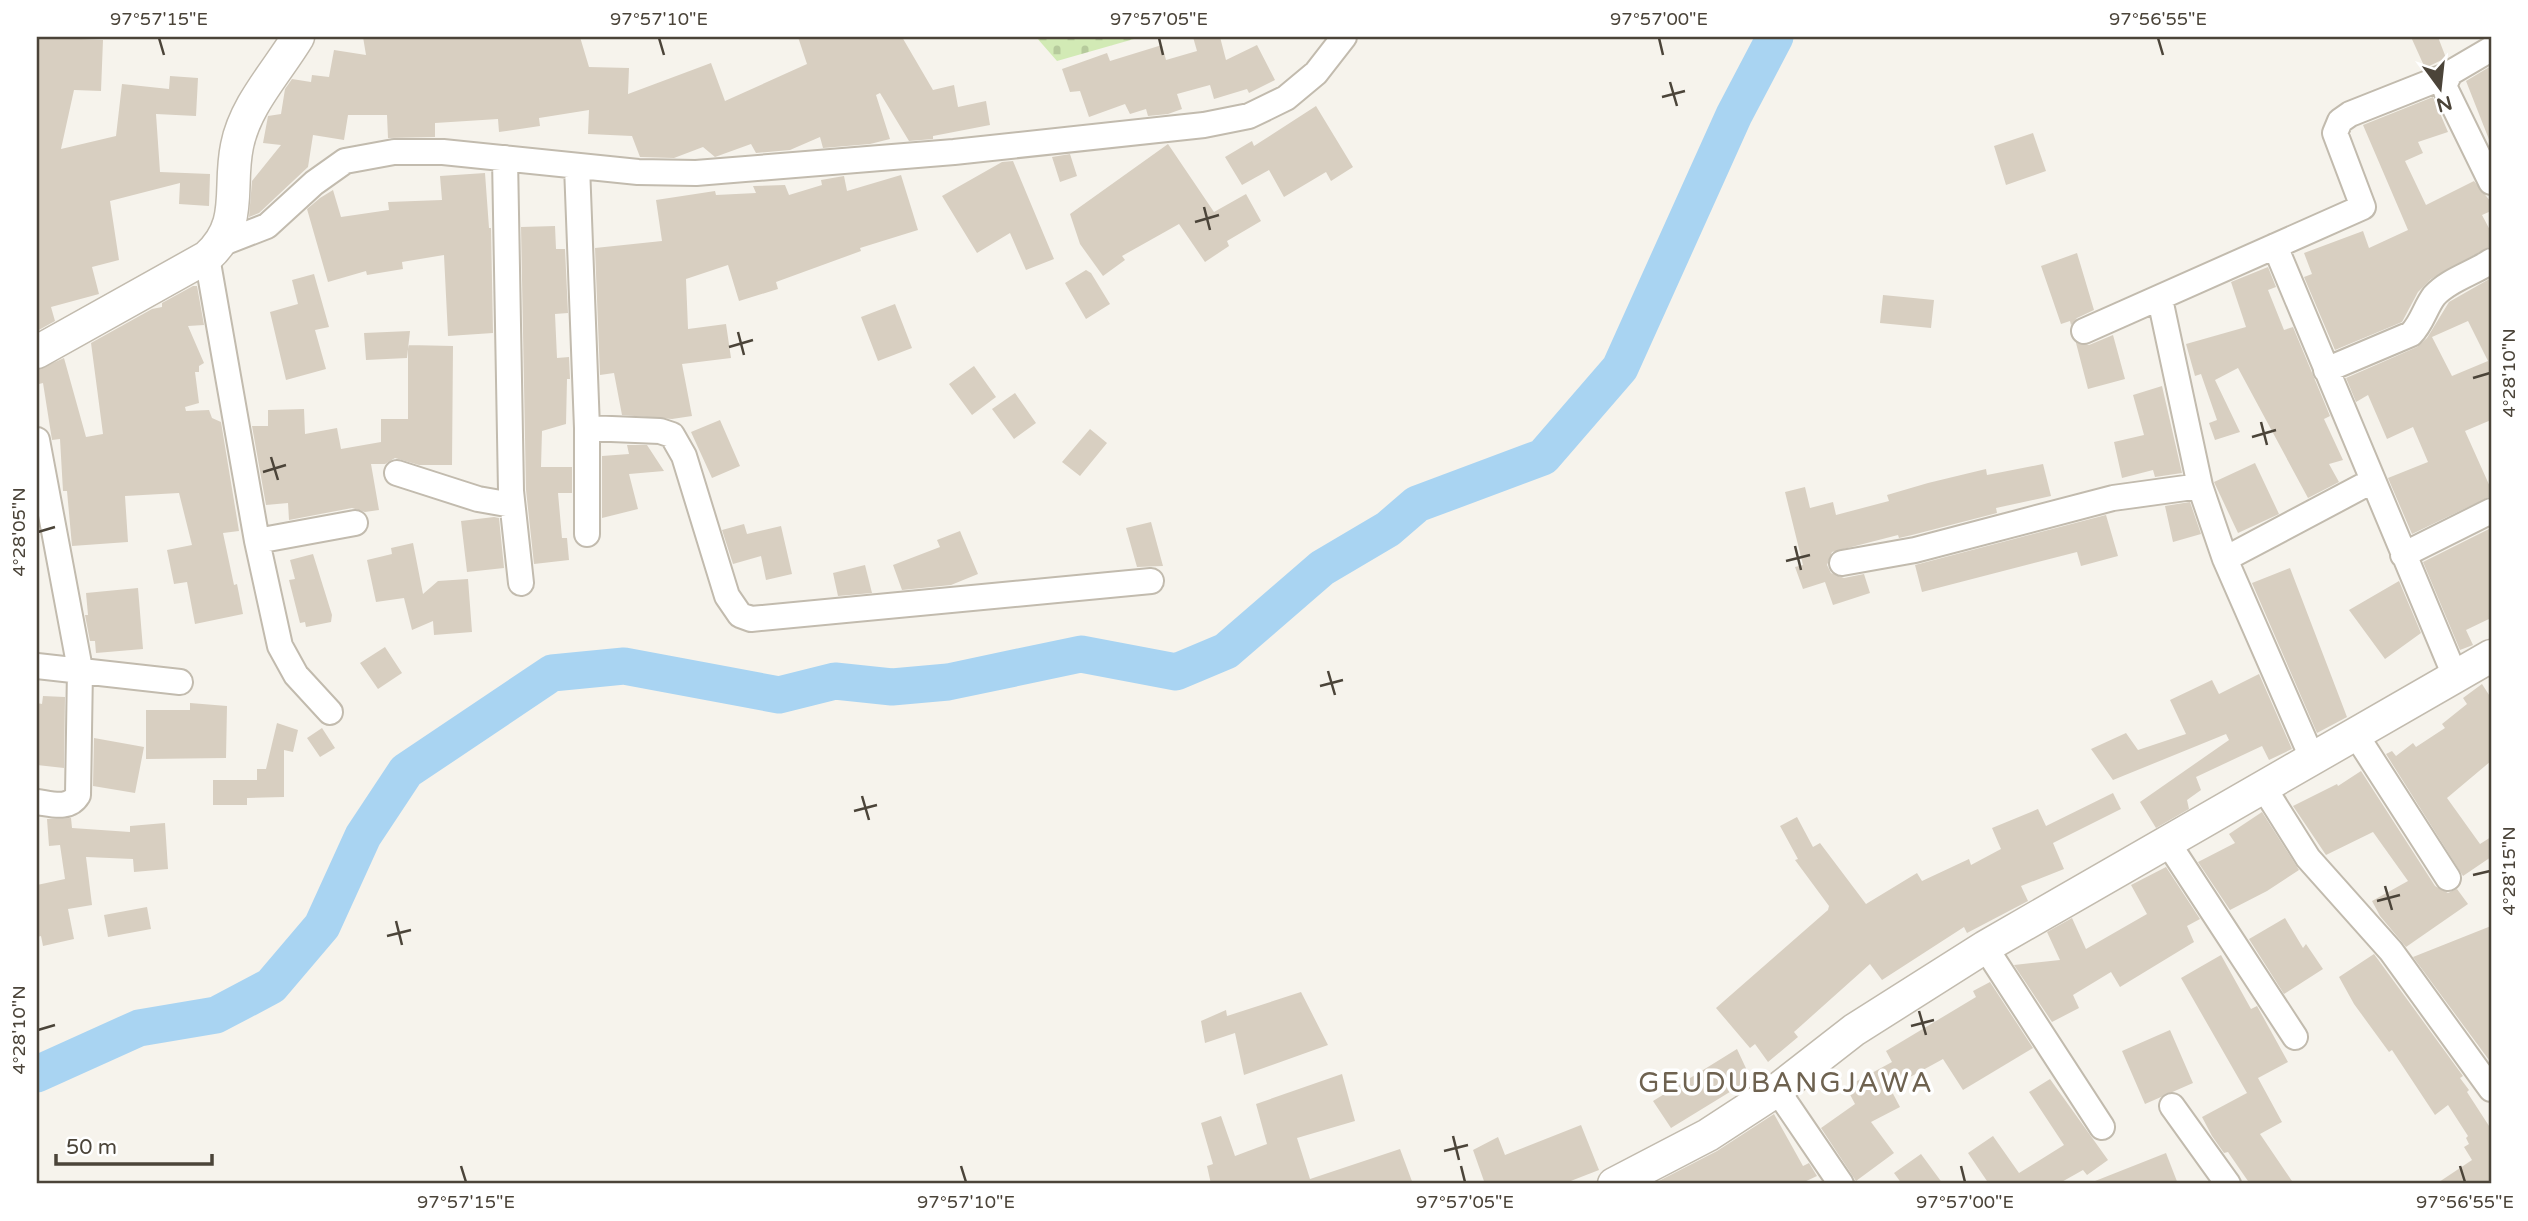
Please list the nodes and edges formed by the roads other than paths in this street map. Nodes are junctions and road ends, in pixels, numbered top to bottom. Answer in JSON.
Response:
{"nodes":[{"id":1,"x":298,"y":37,"type":"edge"},
{"id":2,"x":1344,"y":37,"type":"edge"},
{"id":3,"x":2491,"y":49,"type":"edge"},
{"id":4,"x":2446,"y":76,"type":"junction"},
{"id":5,"x":505,"y":159,"type":"junction"},
{"id":6,"x":577,"y":166,"type":"junction"},
{"id":7,"x":2491,"y":182,"type":"edge"},
{"id":8,"x":2274,"y":246,"type":"junction"},
{"id":9,"x":215,"y":250,"type":"junction"},
{"id":10,"x":2491,"y":261,"type":"edge"},
{"id":11,"x":2160,"y":299,"type":"junction"},
{"id":12,"x":2084,"y":331,"type":"dead end"},
{"id":13,"x":37,"y":352,"type":"edge"},
{"id":14,"x":2326,"y":370,"type":"junction"},
{"id":15,"x":587,"y":428,"type":"junction"},
{"id":16,"x":37,"y":440,"type":"edge"},
{"id":17,"x":397,"y":473,"type":"dead end"},
{"id":18,"x":2372,"y":481,"type":"junction"},
{"id":19,"x":2200,"y":486,"type":"junction"},
{"id":20,"x":512,"y":505,"type":"junction"},
{"id":21,"x":2491,"y":511,"type":"edge"},
{"id":22,"x":355,"y":523,"type":"dead end"},
{"id":23,"x":587,"y":534,"type":"dead end"},
{"id":24,"x":257,"y":541,"type":"junction"},
{"id":25,"x":2403,"y":555,"type":"junction"},
{"id":26,"x":2225,"y":559,"type":"junction"},
{"id":27,"x":1842,"y":563,"type":"dead end"},
{"id":28,"x":1151,"y":580,"type":"dead end"},
{"id":29,"x":521,"y":583,"type":"dead end"},
{"id":30,"x":2491,"y":656,"type":"edge"},
{"id":31,"x":37,"y":666,"type":"edge"},
{"id":32,"x":80,"y":669,"type":"junction"},
{"id":33,"x":2455,"y":676,"type":"junction"},
{"id":34,"x":180,"y":681,"type":"dead end"},
{"id":35,"x":330,"y":712,"type":"dead end"},
{"id":36,"x":2356,"y":736,"type":"junction"},
{"id":37,"x":2313,"y":760,"type":"junction"},
{"id":38,"x":2264,"y":788,"type":"junction"},
{"id":39,"x":37,"y":802,"type":"edge"},
{"id":40,"x":2168,"y":843,"type":"junction"},
{"id":41,"x":2448,"y":878,"type":"dead end"},
{"id":42,"x":1984,"y":947,"type":"junction"},
{"id":43,"x":2295,"y":1037,"type":"dead end"},
{"id":44,"x":1777,"y":1090,"type":"junction"},
{"id":45,"x":2491,"y":1090,"type":"edge"},
{"id":46,"x":2172,"y":1106,"type":"dead end"},
{"id":47,"x":2102,"y":1127,"type":"dead end"},
{"id":48,"x":1614,"y":1184,"type":"edge"},
{"id":49,"x":1841,"y":1184,"type":"edge"},
{"id":50,"x":2228,"y":1184,"type":"edge"}],
"edges":[{"from":1,"to":9,"type":"street"},
{"from":2,"to":6,"type":"street"},
{"from":3,"to":4,"type":"street"},
{"from":4,"to":7,"type":"street"},
{"from":4,"to":8,"type":"street"},
{"from":5,"to":6,"type":"street"},
{"from":5,"to":9,"type":"street"},
{"from":5,"to":20,"type":"street"},
{"from":6,"to":15,"type":"street"},
{"from":8,"to":11,"type":"street"},
{"from":8,"to":14,"type":"street"},
{"from":9,"to":13,"type":"street"},
{"from":9,"to":24,"type":"street"},
{"from":10,"to":14,"type":"street"},
{"from":11,"to":12,"type":"street"},
{"from":11,"to":19,"type":"street"},
{"from":14,"to":18,"type":"street"},
{"from":15,"to":23,"type":"street"},
{"from":15,"to":28,"type":"street"},
{"from":16,"to":32,"type":"street"},
{"from":17,"to":20,"type":"street"},
{"from":18,"to":25,"type":"street"},
{"from":18,"to":26,"type":"street"},
{"from":19,"to":26,"type":"street"},
{"from":19,"to":27,"type":"street"},
{"from":20,"to":29,"type":"street"},
{"from":21,"to":25,"type":"street"},
{"from":22,"to":24,"type":"street"},
{"from":24,"to":35,"type":"street"},
{"from":25,"to":33,"type":"street"},
{"from":26,"to":37,"type":"street"},
{"from":30,"to":33,"type":"street"},
{"from":31,"to":32,"type":"street"},
{"from":32,"to":34,"type":"street"},
{"from":32,"to":39,"type":"street"},
{"from":33,"to":36,"type":"street"},
{"from":36,"to":37,"type":"street"},
{"from":36,"to":41,"type":"street"},
{"from":37,"to":38,"type":"street"},
{"from":38,"to":40,"type":"street"},
{"from":38,"to":45,"type":"street"},
{"from":40,"to":42,"type":"street"},
{"from":40,"to":43,"type":"street"},
{"from":42,"to":44,"type":"street"},
{"from":42,"to":47,"type":"street"},
{"from":44,"to":48,"type":"street"},
{"from":44,"to":49,"type":"street"},
{"from":46,"to":50,"type":"street"}]}
